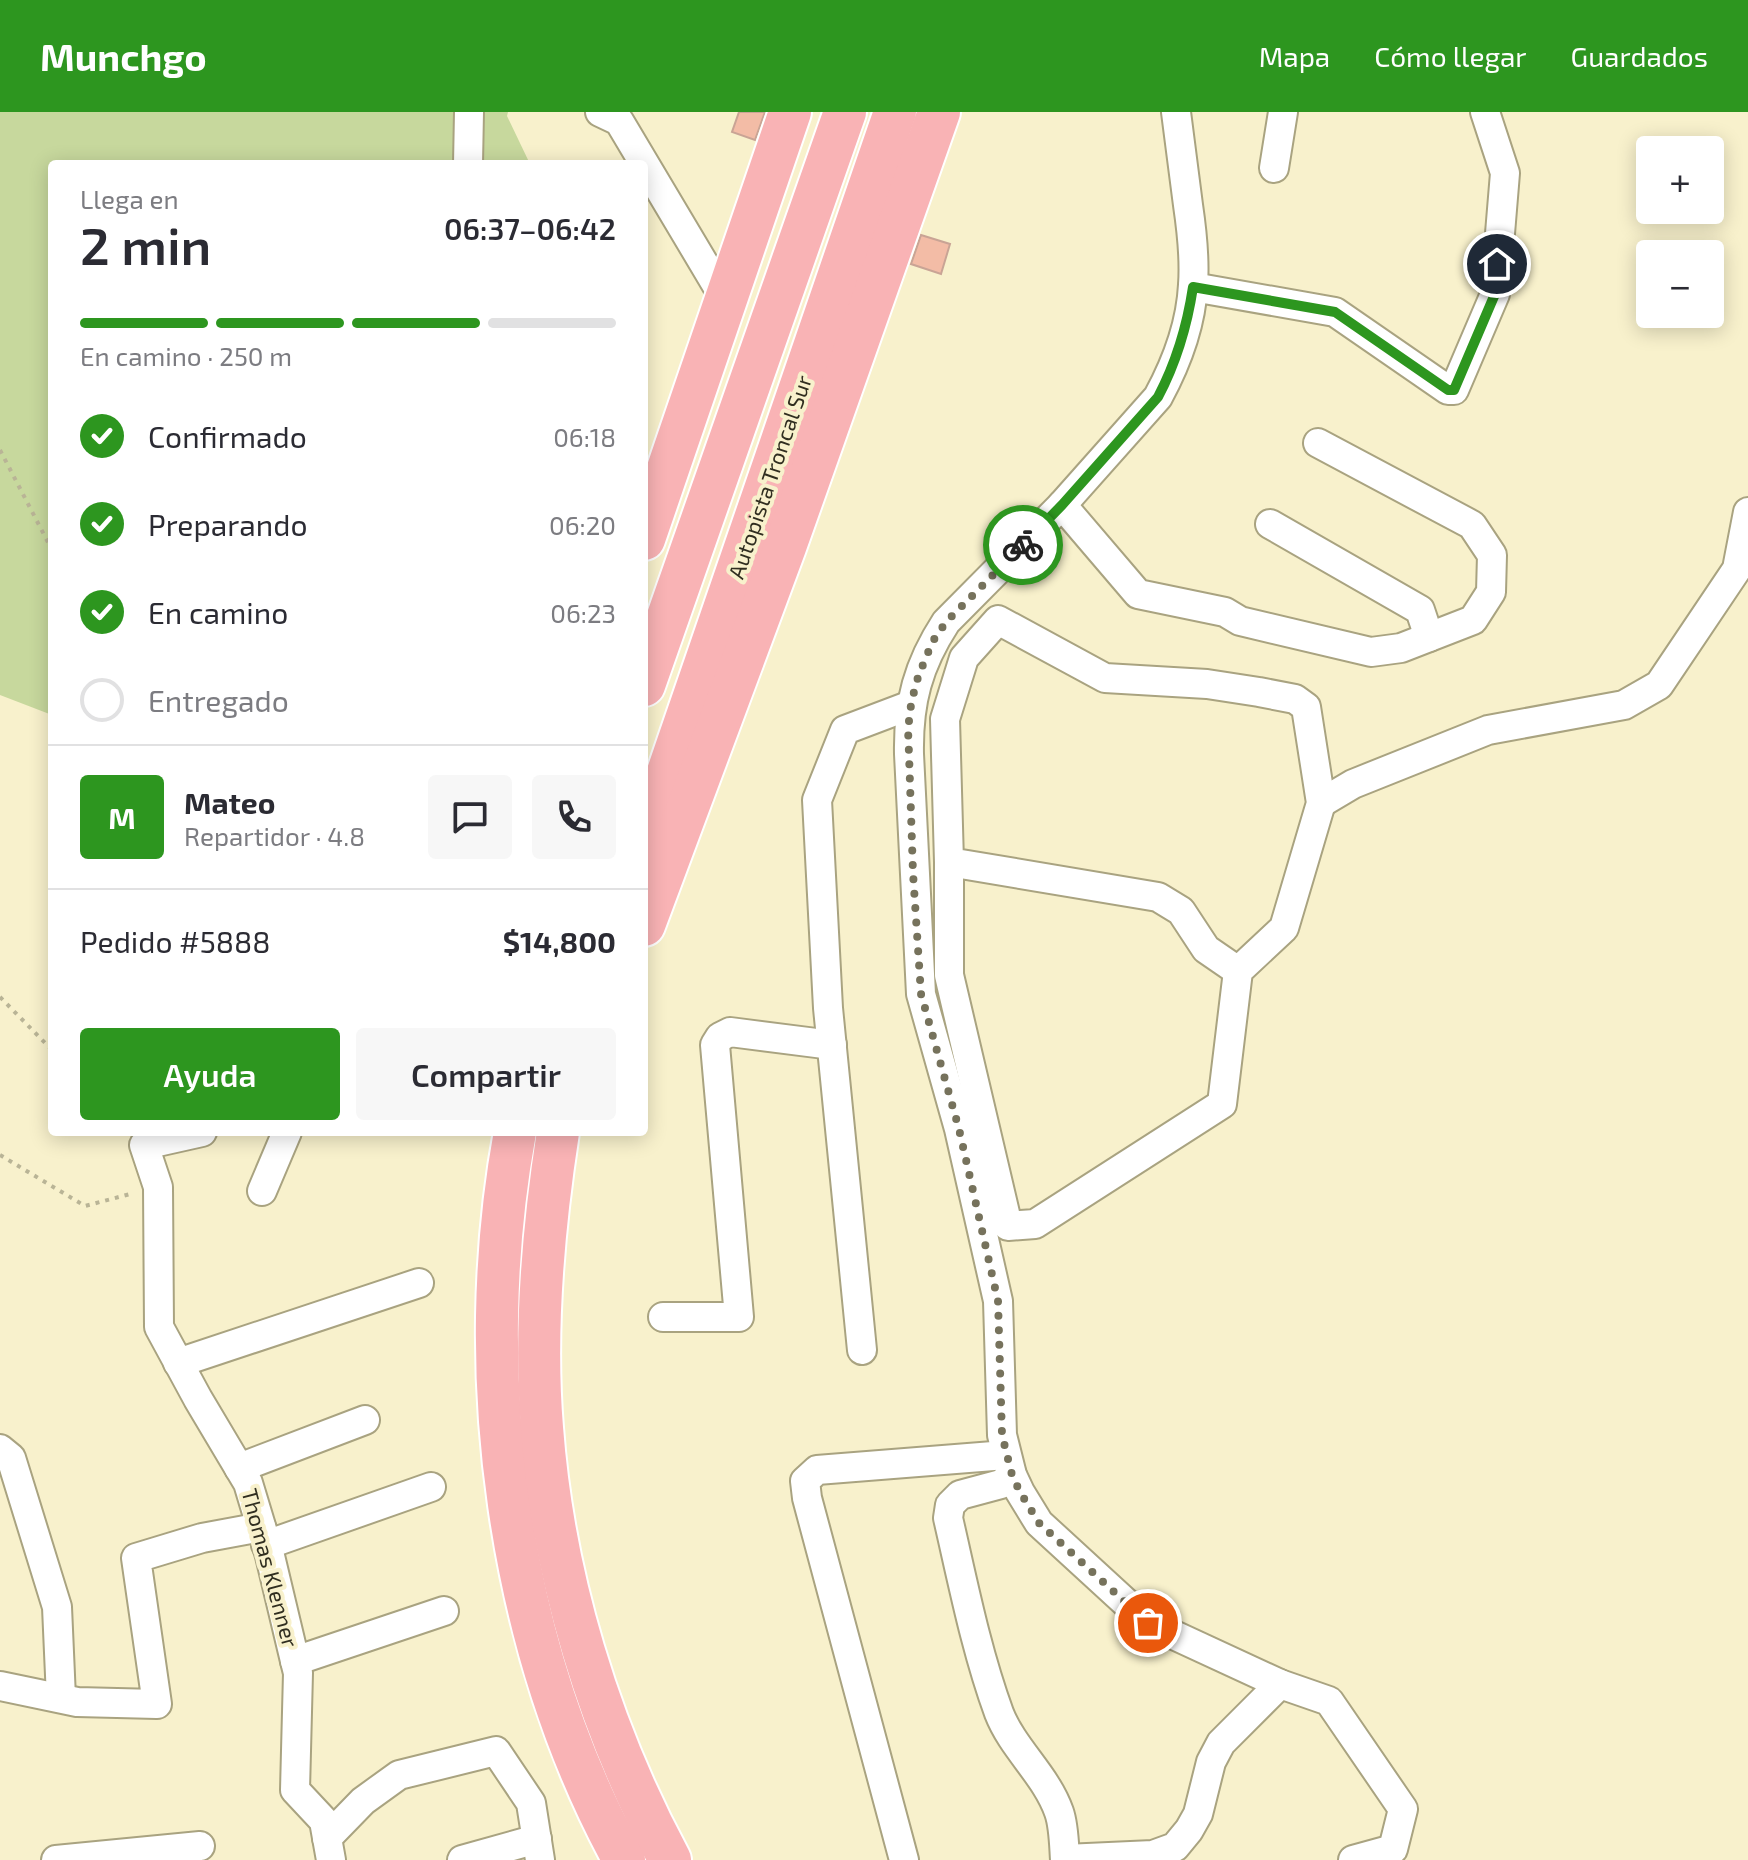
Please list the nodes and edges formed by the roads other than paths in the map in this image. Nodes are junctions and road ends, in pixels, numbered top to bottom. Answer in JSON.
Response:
{"nodes":[{"id":1,"x":469,"y":112,"type":"edge"},
{"id":2,"x":600,"y":112,"type":"edge"},
{"id":3,"x":790,"y":112,"type":"edge"},
{"id":4,"x":845,"y":112,"type":"edge"},
{"id":5,"x":895,"y":112,"type":"edge"},
{"id":6,"x":939,"y":112,"type":"edge"},
{"id":7,"x":1176,"y":112,"type":"edge"},
{"id":8,"x":1283,"y":112,"type":"edge"},
{"id":9,"x":1485,"y":112,"type":"edge"},
{"id":10,"x":468,"y":160,"type":"edge"},
{"id":11,"x":642,"y":160,"type":"edge"},
{"id":12,"x":1274,"y":168,"type":"dead end"},
{"id":13,"x":648,"y":170,"type":"edge"},
{"id":14,"x":1193,"y":287,"type":"junction"},
{"id":15,"x":725,"y":299,"type":"junction"},
{"id":16,"x":1318,"y":443,"type":"dead end"},
{"id":17,"x":1062,"y":505,"type":"junction"},
{"id":18,"x":1748,"y":512,"type":"edge"},
{"id":19,"x":1270,"y":524,"type":"dead end"},
{"id":20,"x":648,"y":527,"type":"edge"},
{"id":21,"x":971,"y":597,"type":"junction"},
{"id":22,"x":998,"y":620,"type":"junction"},
{"id":23,"x":1429,"y":637,"type":"junction"},
{"id":24,"x":648,"y":674,"type":"edge"},
{"id":25,"x":911,"y":705,"type":"junction"},
{"id":26,"x":1321,"y":803,"type":"junction"},
{"id":27,"x":648,"y":830,"type":"edge"},
{"id":28,"x":949,"y":862,"type":"junction"},
{"id":29,"x":648,"y":914,"type":"edge"},
{"id":30,"x":1238,"y":971,"type":"junction"},
{"id":31,"x":832,"y":1045,"type":"junction"},
{"id":32,"x":184,"y":1136,"type":"edge"},
{"id":33,"x":285,"y":1136,"type":"edge"},
{"id":34,"x":514,"y":1136,"type":"edge"},
{"id":35,"x":557,"y":1136,"type":"edge"},
{"id":36,"x":580,"y":1136,"type":"edge"},
{"id":37,"x":262,"y":1191,"type":"dead end"},
{"id":38,"x":419,"y":1283,"type":"dead end"},
{"id":39,"x":663,"y":1317,"type":"dead end"},
{"id":40,"x":862,"y":1350,"type":"dead end"},
{"id":41,"x":178,"y":1363,"type":"junction"},
{"id":42,"x":365,"y":1420,"type":"dead end"},
{"id":43,"x":541,"y":1427,"type":"junction"},
{"id":44,"x":0,"y":1449,"type":"edge"},
{"id":45,"x":1009,"y":1465,"type":"junction"},
{"id":46,"x":239,"y":1468,"type":"junction"},
{"id":47,"x":431,"y":1487,"type":"dead end"},
{"id":48,"x":264,"y":1536,"type":"junction"},
{"id":49,"x":444,"y":1611,"type":"dead end"},
{"id":50,"x":295,"y":1661,"type":"junction"},
{"id":51,"x":1280,"y":1684,"type":"junction"},
{"id":52,"x":0,"y":1686,"type":"edge"},
{"id":53,"x":61,"y":1698,"type":"junction"},
{"id":54,"x":200,"y":1846,"type":"dead end"},
{"id":55,"x":329,"y":1849,"type":"edge"},
{"id":56,"x":539,"y":1850,"type":"edge"},
{"id":57,"x":56,"y":1860,"type":"edge"},
{"id":58,"x":462,"y":1860,"type":"edge"},
{"id":59,"x":624,"y":1860,"type":"edge"},
{"id":60,"x":670,"y":1860,"type":"edge"},
{"id":61,"x":904,"y":1860,"type":"edge"},
{"id":62,"x":1065,"y":1860,"type":"edge"},
{"id":63,"x":1353,"y":1860,"type":"edge"}],
"edges":[{"from":1,"to":10,"type":"street"},
{"from":2,"to":11,"type":"street"},
{"from":3,"to":15,"type":"highway"},
{"from":4,"to":24,"type":"highway"},
{"from":5,"to":27,"type":"highway","name":"Autopista Troncal Sur"},
{"from":6,"to":29,"type":"highway"},
{"from":7,"to":14,"type":"street"},
{"from":8,"to":12,"type":"street"},
{"from":9,"to":14,"type":"street"},
{"from":13,"to":15,"type":"street"},
{"from":14,"to":17,"type":"street"},
{"from":15,"to":20,"type":"highway"},
{"from":16,"to":23,"type":"street"},
{"from":17,"to":21,"type":"street"},
{"from":17,"to":23,"type":"street"},
{"from":18,"to":26,"type":"street"},
{"from":19,"to":23,"type":"street"},
{"from":21,"to":22,"type":"street"},
{"from":21,"to":25,"type":"street"},
{"from":22,"to":26,"type":"street"},
{"from":22,"to":28,"type":"street"},
{"from":25,"to":31,"type":"street"},
{"from":25,"to":45,"type":"street"},
{"from":26,"to":30,"type":"street"},
{"from":28,"to":30,"type":"street"},
{"from":28,"to":30,"type":"street"},
{"from":31,"to":39,"type":"street"},
{"from":31,"to":40,"type":"street"},
{"from":32,"to":41,"type":"street","name":"Thomas Klenner"},
{"from":33,"to":37,"type":"street"},
{"from":34,"to":59,"type":"highway"},
{"from":35,"to":43,"type":"highway"},
{"from":36,"to":43,"type":"highway"},
{"from":38,"to":41,"type":"street"},
{"from":41,"to":46,"type":"street","name":"Thomas Klenner"},
{"from":42,"to":46,"type":"street"},
{"from":43,"to":60,"type":"highway"},
{"from":44,"to":53,"type":"street"},
{"from":45,"to":51,"type":"street"},
{"from":45,"to":61,"type":"street"},
{"from":45,"to":62,"type":"street"},
{"from":46,"to":48,"type":"street","name":"Thomas Klenner"},
{"from":47,"to":48,"type":"street"},
{"from":48,"to":50,"type":"street","name":"Thomas Klenner"},
{"from":48,"to":53,"type":"street"},
{"from":49,"to":50,"type":"street"},
{"from":50,"to":55,"type":"street","name":"Thomas Klenner"},
{"from":51,"to":62,"type":"street"},
{"from":51,"to":63,"type":"street"},
{"from":52,"to":53,"type":"street"},
{"from":54,"to":57,"type":"street"},
{"from":55,"to":56,"type":"street"},
{"from":56,"to":58,"type":"street"}]}
